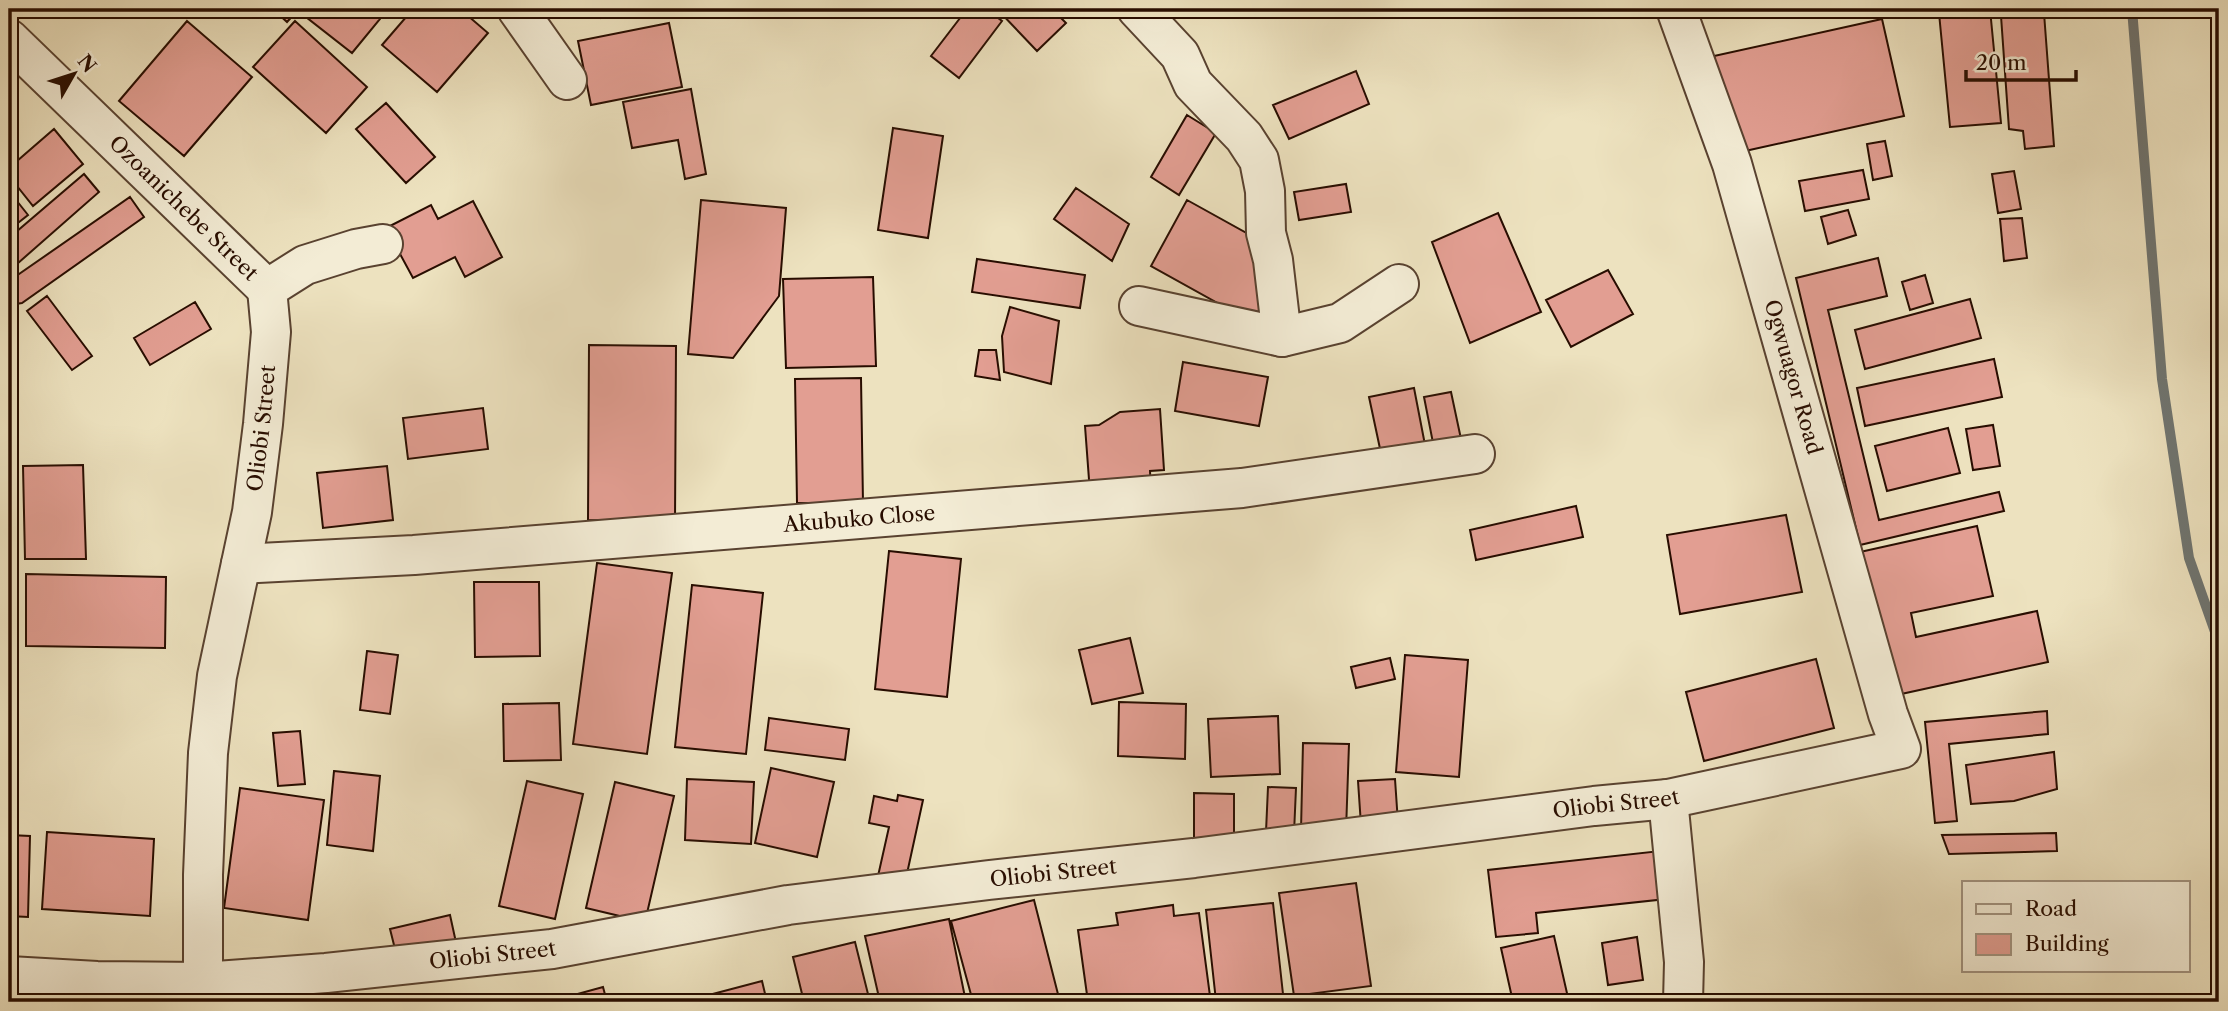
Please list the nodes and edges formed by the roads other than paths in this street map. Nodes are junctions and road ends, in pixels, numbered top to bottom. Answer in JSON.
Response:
{"nodes":[{"id":1,"x":517,"y":9,"type":"edge"},
{"id":2,"x":1137,"y":9,"type":"edge"},
{"id":3,"x":1676,"y":9,"type":"edge"},
{"id":4,"x":9,"y":39,"type":"edge"},
{"id":5,"x":567,"y":80,"type":"dead end"},
{"id":6,"x":383,"y":244,"type":"dead end"},
{"id":7,"x":1399,"y":284,"type":"dead end"},
{"id":8,"x":267,"y":289,"type":"junction"},
{"id":9,"x":1139,"y":306,"type":"dead end"},
{"id":10,"x":1282,"y":337,"type":"junction"},
{"id":11,"x":1475,"y":454,"type":"dead end"},
{"id":12,"x":241,"y":564,"type":"junction"},
{"id":13,"x":1901,"y":749,"type":"joint"},
{"id":14,"x":1668,"y":799,"type":"junction"},
{"id":15,"x":9,"y":976,"type":"edge"},
{"id":16,"x":205,"y":992,"type":"edge"},
{"id":17,"x":1683,"y":1002,"type":"edge"}],
"edges":[{"from":1,"to":5,"type":"street"},
{"from":2,"to":10,"type":"street"},
{"from":3,"to":13,"type":"street","name":"Ogwuagor Road"},
{"from":4,"to":8,"type":"street","name":"Ozoanichebe Street"},
{"from":6,"to":8,"type":"street"},
{"from":7,"to":10,"type":"street"},
{"from":8,"to":12,"type":"street","name":"Oliobi Street"},
{"from":9,"to":10,"type":"street"},
{"from":11,"to":12,"type":"street","name":"Akubuko Close"},
{"from":12,"to":16,"type":"street","name":"Oliobi Street"},
{"from":13,"to":14,"type":"street","name":"Oliobi Street"},
{"from":14,"to":16,"type":"street","name":"Oliobi Street"},
{"from":14,"to":17,"type":"street"},
{"from":15,"to":16,"type":"street"}]}
